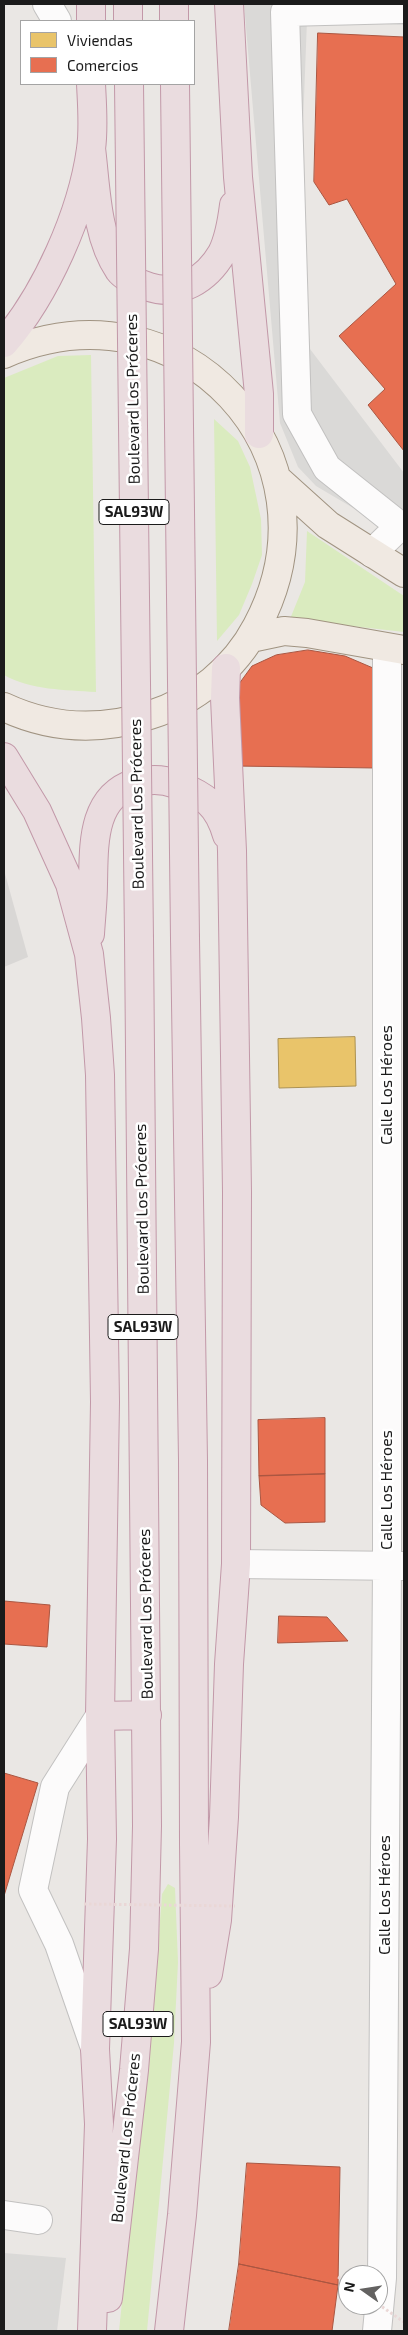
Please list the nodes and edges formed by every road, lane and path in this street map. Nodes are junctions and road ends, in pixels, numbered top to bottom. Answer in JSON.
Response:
{"nodes":[{"id":1,"x":47,"y":4,"type":"edge"},
{"id":2,"x":91,"y":4,"type":"edge"},
{"id":3,"x":128,"y":4,"type":"edge"},
{"id":4,"x":174,"y":4,"type":"edge"},
{"id":5,"x":229,"y":4,"type":"edge"},
{"id":6,"x":404,"y":8,"type":"edge"},
{"id":7,"x":56,"y":20,"type":"edge"},
{"id":8,"x":91,"y":20,"type":"edge"},
{"id":9,"x":128,"y":20,"type":"edge"},
{"id":10,"x":174,"y":20,"type":"edge"},
{"id":11,"x":129,"y":85,"type":"edge"},
{"id":12,"x":175,"y":85,"type":"edge"},
{"id":13,"x":89,"y":89,"type":"edge"},
{"id":14,"x":91,"y":148,"type":"junction"},
{"id":15,"x":238,"y":178,"type":"junction"},
{"id":16,"x":4,"y":343,"type":"edge"},
{"id":17,"x":4,"y":354,"type":"edge"},
{"id":18,"x":259,"y":434,"type":"junction"},
{"id":19,"x":277,"y":479,"type":"junction"},
{"id":20,"x":372,"y":553,"type":"junction"},
{"id":21,"x":404,"y":573,"type":"edge"},
{"id":22,"x":251,"y":638,"type":"junction"},
{"id":23,"x":396,"y":649,"type":"edge"},
{"id":24,"x":226,"y":668,"type":"junction"},
{"id":25,"x":4,"y":707,"type":"edge"},
{"id":26,"x":4,"y":757,"type":"edge"},
{"id":27,"x":232,"y":851,"type":"junction"},
{"id":28,"x":89,"y":954,"type":"junction"},
{"id":29,"x":236,"y":1564,"type":"junction"},
{"id":30,"x":396,"y":1565,"type":"edge"},
{"id":31,"x":147,"y":1715,"type":"junction"},
{"id":32,"x":100,"y":1716,"type":"junction"},
{"id":33,"x":84,"y":1904,"type":"dead end"},
{"id":34,"x":235,"y":1906,"type":"dead end"},
{"id":35,"x":196,"y":2042,"type":"junction"},
{"id":36,"x":95,"y":2048,"type":"junction"},
{"id":37,"x":4,"y":2215,"type":"edge"},
{"id":38,"x":38,"y":2220,"type":"dead end"},
{"id":39,"x":388,"y":2311,"type":"edge"},
{"id":40,"x":404,"y":2322,"type":"edge"},
{"id":41,"x":92,"y":2331,"type":"edge"},
{"id":42,"x":104,"y":2331,"type":"edge"},
{"id":43,"x":168,"y":2331,"type":"edge"},
{"id":44,"x":377,"y":2331,"type":"edge"}],
"edges":[{"from":1,"to":7,"type":"street"},
{"from":2,"to":8,"type":"highway"},
{"from":3,"to":9,"type":"highway"},
{"from":4,"to":10,"type":"highway"},
{"from":5,"to":15,"type":"highway"},
{"from":6,"to":20,"type":"street"},
{"from":11,"to":31,"type":"highway","name":"Boulevard Los Próceres","number":"SAL93W","bridge":true},
{"from":12,"to":35,"type":"highway","number":"SAL93W","bridge":true},
{"from":13,"to":14,"type":"highway"},
{"from":14,"to":15,"type":"highway"},
{"from":14,"to":16,"type":"highway"},
{"from":15,"to":18,"type":"highway"},
{"from":17,"to":18,"type":"main road"},
{"from":18,"to":19,"type":"main road"},
{"from":19,"to":20,"type":"main road"},
{"from":19,"to":22,"type":"main road"},
{"from":20,"to":21,"type":"main road"},
{"from":22,"to":23,"type":"main road"},
{"from":22,"to":24,"type":"main road"},
{"from":23,"to":30,"type":"street","name":"Calle Los Héroes"},
{"from":24,"to":25,"type":"main road"},
{"from":24,"to":27,"type":"highway"},
{"from":26,"to":28,"type":"highway"},
{"from":27,"to":28,"type":"highway"},
{"from":27,"to":29,"type":"highway"},
{"from":28,"to":32,"type":"highway"},
{"from":29,"to":30,"type":"street"},
{"from":29,"to":35,"type":"highway"},
{"from":30,"to":44,"type":"street","name":"Calle Los Héroes"},
{"from":31,"to":32,"type":"highway"},
{"from":31,"to":42,"type":"highway","name":"Boulevard Los Próceres","number":"SAL93W"},
{"from":32,"to":36,"type":"highway"},
{"from":32,"to":36,"type":"street"},
{"from":33,"to":34,"type":"path","bridge":true},
{"from":35,"to":43,"type":"highway","number":"SAL93W"},
{"from":36,"to":41,"type":"highway"},
{"from":37,"to":38,"type":"street"},
{"from":39,"to":40,"type":"path","bridge":true}]}
